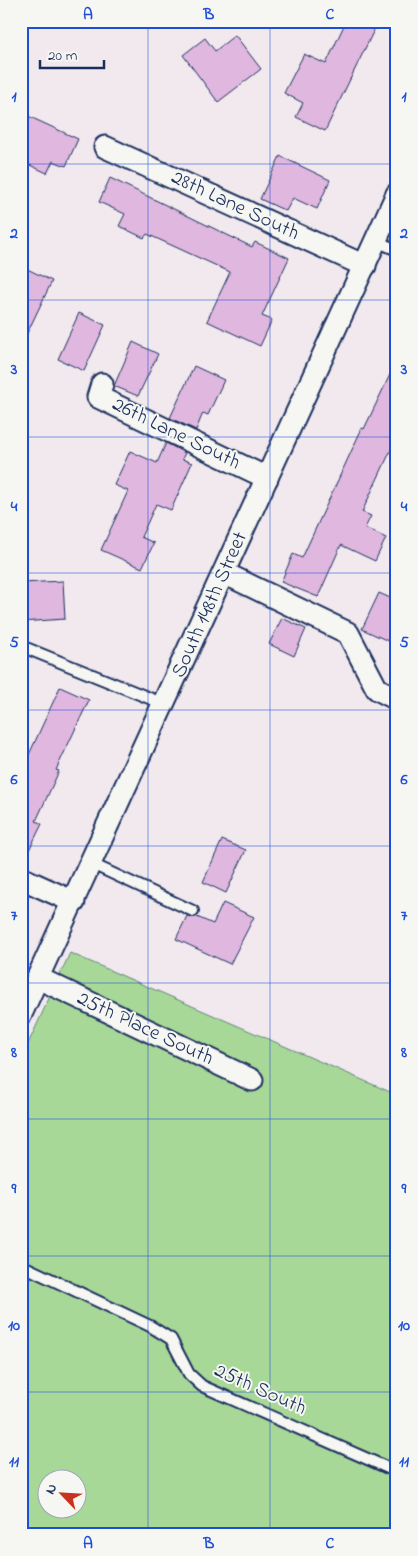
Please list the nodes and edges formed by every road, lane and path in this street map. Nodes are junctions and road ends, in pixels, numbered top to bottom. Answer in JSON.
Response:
{"nodes":[{"id":1,"x":105,"y":147,"type":"dead end"},
{"id":2,"x":397,"y":194,"type":"edge"},
{"id":3,"x":376,"y":240,"type":"junction"},
{"id":4,"x":397,"y":250,"type":"edge"},
{"id":5,"x":365,"y":266,"type":"junction"},
{"id":6,"x":102,"y":384,"type":"dead end"},
{"id":7,"x":267,"y":478,"type":"junction"},
{"id":8,"x":224,"y":573,"type":"junction"},
{"id":9,"x":21,"y":646,"type":"edge"},
{"id":10,"x":397,"y":699,"type":"edge"},
{"id":11,"x":164,"y":704,"type":"junction"},
{"id":12,"x":92,"y":864,"type":"junction"},
{"id":13,"x":21,"y":878,"type":"edge"},
{"id":14,"x":74,"y":902,"type":"junction"},
{"id":15,"x":194,"y":911,"type":"dead end"},
{"id":16,"x":38,"y":978,"type":"junction"},
{"id":17,"x":22,"y":1012,"type":"edge"},
{"id":18,"x":252,"y":1080,"type":"dead end"},
{"id":19,"x":21,"y":1265,"type":"edge"},
{"id":20,"x":397,"y":1472,"type":"edge"}],
"edges":[{"from":1,"to":5,"type":"street","name":"28th Lane South"},
{"from":2,"to":3,"type":"street","name":"South 148th Street"},
{"from":3,"to":4,"type":"lane"},
{"from":3,"to":5,"type":"street","name":"South 148th Street"},
{"from":5,"to":7,"type":"street","name":"South 148th Street"},
{"from":6,"to":7,"type":"street","name":"26th Lane South"},
{"from":7,"to":8,"type":"street","name":"South 148th Street"},
{"from":8,"to":10,"type":"street"},
{"from":8,"to":11,"type":"street","name":"South 148th Street"},
{"from":9,"to":11,"type":"lane"},
{"from":11,"to":12,"type":"street","name":"South 148th Street"},
{"from":12,"to":14,"type":"street","name":"South 148th Street"},
{"from":12,"to":15,"type":"lane"},
{"from":13,"to":14,"type":"street"},
{"from":14,"to":16,"type":"street","name":"South 148th Street"},
{"from":16,"to":17,"type":"street","name":"South 148th Street"},
{"from":16,"to":18,"type":"street","name":"25th Place South"},
{"from":19,"to":20,"type":"lane","name":"25th South"}]}
